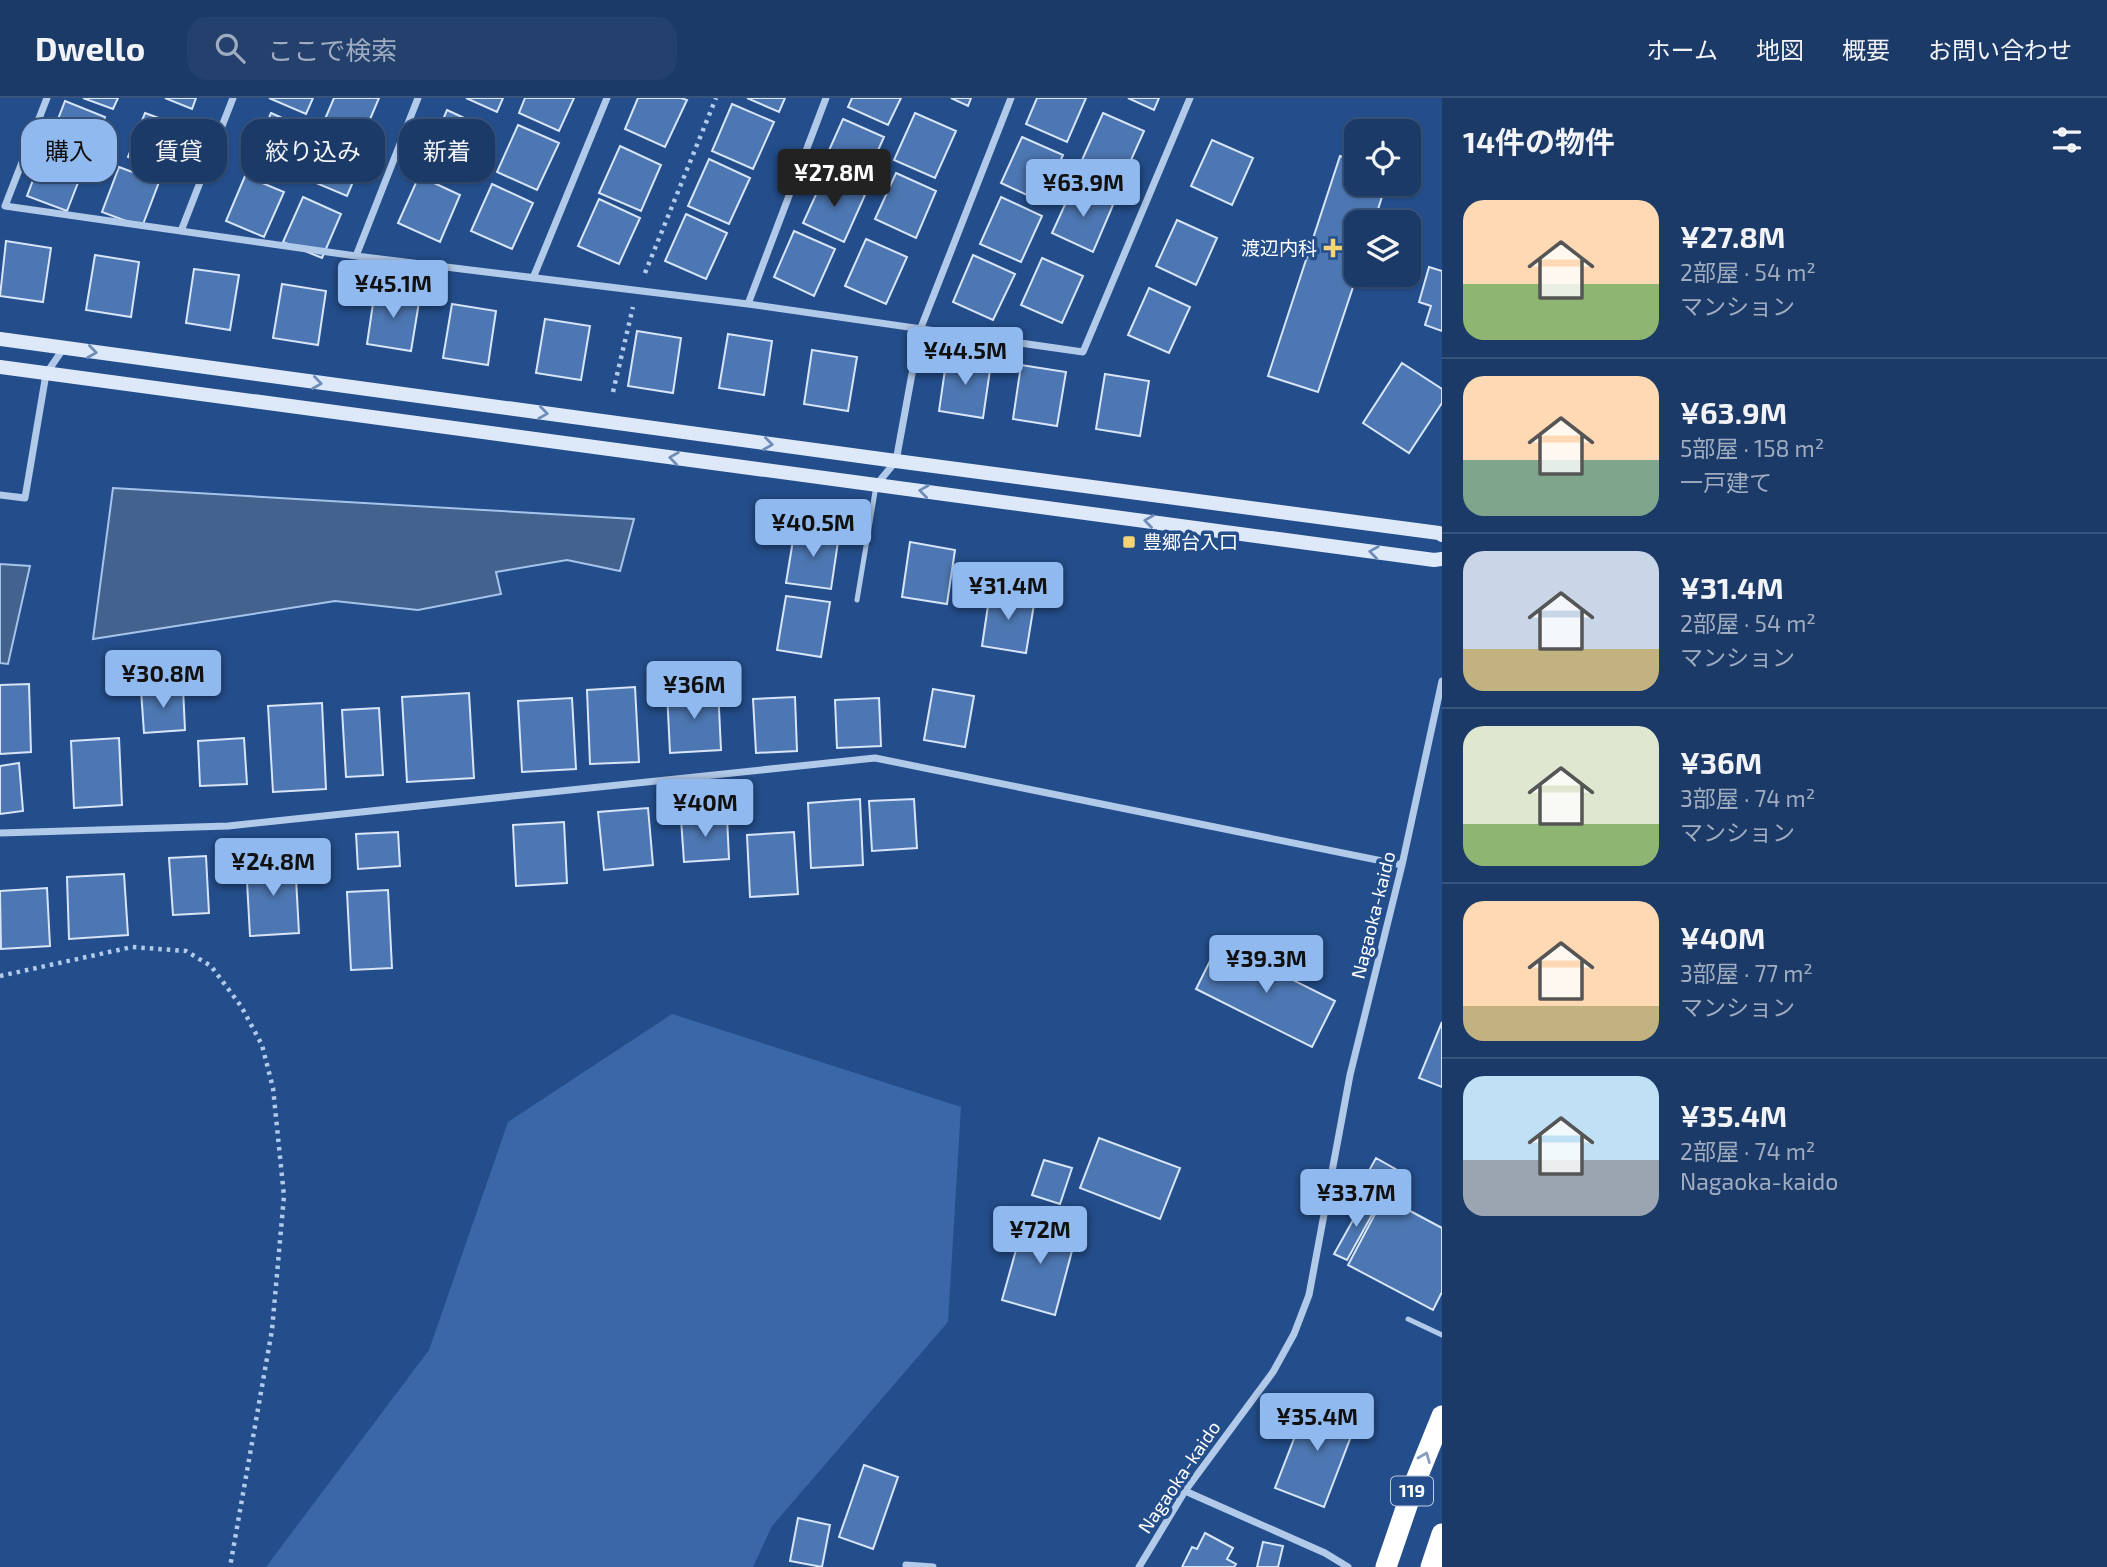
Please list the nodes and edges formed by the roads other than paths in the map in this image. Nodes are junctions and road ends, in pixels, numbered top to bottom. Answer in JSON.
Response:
{"nodes":[{"id":1,"x":47,"y":98,"type":"edge"},
{"id":2,"x":233,"y":98,"type":"edge"},
{"id":3,"x":418,"y":98,"type":"edge"},
{"id":4,"x":607,"y":98,"type":"edge"},
{"id":5,"x":826,"y":98,"type":"edge"},
{"id":6,"x":1011,"y":98,"type":"edge"},
{"id":7,"x":1191,"y":98,"type":"edge"},
{"id":8,"x":181,"y":231,"type":"junction"},
{"id":9,"x":356,"y":256,"type":"junction"},
{"id":10,"x":533,"y":278,"type":"junction"},
{"id":11,"x":748,"y":304,"type":"junction"},
{"id":12,"x":920,"y":330,"type":"junction"},
{"id":13,"x":0,"y":339,"type":"edge"},
{"id":14,"x":63,"y":348,"type":"junction"},
{"id":15,"x":0,"y":367,"type":"edge"},
{"id":16,"x":46,"y":374,"type":"junction"},
{"id":17,"x":896,"y":461,"type":"junction"},
{"id":18,"x":876,"y":485,"type":"junction"},
{"id":19,"x":0,"y":495,"type":"edge"},
{"id":20,"x":1442,"y":535,"type":"edge"},
{"id":21,"x":1442,"y":559,"type":"edge"},
{"id":22,"x":857,"y":600,"type":"dead end"},
{"id":23,"x":1442,"y":681,"type":"edge"},
{"id":24,"x":0,"y":833,"type":"edge"},
{"id":25,"x":1402,"y":865,"type":"junction"},
{"id":26,"x":1408,"y":1319,"type":"dead end"},
{"id":27,"x":1442,"y":1335,"type":"edge"},
{"id":28,"x":1442,"y":1416,"type":"edge"},
{"id":29,"x":1185,"y":1491,"type":"junction"},
{"id":30,"x":1442,"y":1534,"type":"edge"},
{"id":31,"x":906,"y":1565,"type":"dead end"},
{"id":32,"x":933,"y":1567,"type":"edge"},
{"id":33,"x":1139,"y":1567,"type":"edge"},
{"id":34,"x":1348,"y":1567,"type":"edge"},
{"id":35,"x":1386,"y":1567,"type":"edge"},
{"id":36,"x":1431,"y":1567,"type":"edge"}],
"edges":[{"from":1,"to":8,"type":"street"},
{"from":2,"to":8,"type":"street"},
{"from":3,"to":9,"type":"street"},
{"from":4,"to":10,"type":"street"},
{"from":5,"to":11,"type":"street"},
{"from":6,"to":12,"type":"street"},
{"from":7,"to":12,"type":"street"},
{"from":8,"to":9,"type":"street"},
{"from":9,"to":10,"type":"street"},
{"from":10,"to":11,"type":"street"},
{"from":11,"to":12,"type":"street"},
{"from":12,"to":17,"type":"street"},
{"from":13,"to":14,"type":"street"},
{"from":14,"to":16,"type":"street"},
{"from":14,"to":17,"type":"street","one_way":true},
{"from":15,"to":16,"type":"street"},
{"from":18,"to":16,"type":"street","one_way":true},
{"from":16,"to":19,"type":"street"},
{"from":17,"to":18,"type":"street"},
{"from":17,"to":20,"type":"street"},
{"from":21,"to":18,"type":"street","one_way":true},
{"from":18,"to":22,"type":"lane"},
{"from":23,"to":25,"type":"street","name":"Nagaoka-kaido"},
{"from":24,"to":25,"type":"street"},
{"from":25,"to":29,"type":"street","name":"Nagaoka-kaido"},
{"from":26,"to":27,"type":"lane"},
{"from":35,"to":28,"type":"highway","number":"119","one_way":true},
{"from":29,"to":33,"type":"street","name":"Nagaoka-kaido"},
{"from":29,"to":34,"type":"street"},
{"from":30,"to":36,"type":"highway"},
{"from":31,"to":32,"type":"street"}]}
